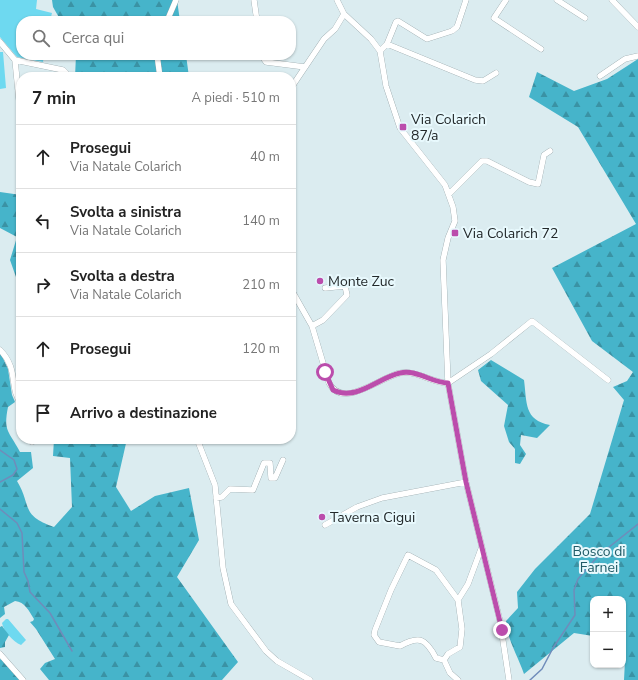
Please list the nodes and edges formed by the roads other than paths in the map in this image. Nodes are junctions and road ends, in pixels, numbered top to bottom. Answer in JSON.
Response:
{"nodes":[{"id":1,"x":176,"y":0,"type":"edge"},
{"id":2,"x":254,"y":0,"type":"edge"},
{"id":3,"x":337,"y":0,"type":"edge"},
{"id":4,"x":466,"y":0,"type":"edge"},
{"id":5,"x":506,"y":0,"type":"edge"},
{"id":6,"x":557,"y":0,"type":"edge"},
{"id":7,"x":612,"y":0,"type":"edge"},
{"id":8,"x":344,"y":14,"type":"junction"},
{"id":9,"x":169,"y":16,"type":"edge"},
{"id":10,"x":256,"y":16,"type":"edge"},
{"id":11,"x":585,"y":18,"type":"dead end"},
{"id":12,"x":638,"y":27,"type":"edge"},
{"id":13,"x":0,"y":42,"type":"edge"},
{"id":14,"x":387,"y":44,"type":"junction"},
{"id":15,"x":541,"y":49,"type":"dead end"},
{"id":16,"x":380,"y":51,"type":"junction"},
{"id":17,"x":638,"y":56,"type":"edge"},
{"id":18,"x":15,"y":60,"type":"junction"},
{"id":19,"x":158,"y":60,"type":"edge"},
{"id":20,"x":265,"y":60,"type":"edge"},
{"id":21,"x":305,"y":68,"type":"junction"},
{"id":22,"x":16,"y":72,"type":"edge"},
{"id":23,"x":65,"y":72,"type":"edge"},
{"id":24,"x":159,"y":72,"type":"edge"},
{"id":25,"x":496,"y":73,"type":"dead end"},
{"id":26,"x":600,"y":76,"type":"dead end"},
{"id":27,"x":296,"y":81,"type":"edge"},
{"id":28,"x":550,"y":151,"type":"dead end"},
{"id":29,"x":449,"y":194,"type":"junction"},
{"id":30,"x":325,"y":288,"type":"dead end"},
{"id":31,"x":296,"y":298,"type":"edge"},
{"id":32,"x":312,"y":326,"type":"junction"},
{"id":33,"x":0,"y":350,"type":"edge"},
{"id":34,"x":608,"y":380,"type":"dead end"},
{"id":35,"x":448,"y":383,"type":"junction"},
{"id":36,"x":16,"y":395,"type":"edge"},
{"id":37,"x":199,"y":444,"type":"edge"},
{"id":38,"x":283,"y":460,"type":"dead end"},
{"id":39,"x":466,"y":482,"type":"junction"},
{"id":40,"x":216,"y":498,"type":"junction"},
{"id":41,"x":325,"y":525,"type":"dead end"},
{"id":42,"x":481,"y":549,"type":"junction"},
{"id":43,"x":458,"y":600,"type":"junction"},
{"id":44,"x":0,"y":654,"type":"edge"},
{"id":45,"x":444,"y":660,"type":"junction"},
{"id":46,"x":23,"y":680,"type":"edge"},
{"id":47,"x":310,"y":680,"type":"edge"},
{"id":48,"x":458,"y":680,"type":"edge"},
{"id":49,"x":509,"y":680,"type":"edge"}],
"edges":[{"from":1,"to":9,"type":"street"},
{"from":2,"to":10,"type":"street"},
{"from":3,"to":8,"type":"street"},
{"from":4,"to":14,"type":"street"},
{"from":5,"to":15,"type":"street"},
{"from":6,"to":11,"type":"street"},
{"from":7,"to":12,"type":"street"},
{"from":8,"to":16,"type":"street"},
{"from":8,"to":21,"type":"street"},
{"from":13,"to":18,"type":"street"},
{"from":14,"to":16,"type":"street"},
{"from":14,"to":25,"type":"street"},
{"from":16,"to":29,"type":"street"},
{"from":17,"to":26,"type":"street"},
{"from":18,"to":22,"type":"street"},
{"from":18,"to":23,"type":"street"},
{"from":19,"to":24,"type":"street"},
{"from":20,"to":21,"type":"street"},
{"from":21,"to":27,"type":"street"},
{"from":28,"to":29,"type":"street"},
{"from":29,"to":35,"type":"street"},
{"from":30,"to":32,"type":"street"},
{"from":31,"to":32,"type":"street"},
{"from":32,"to":35,"type":"street"},
{"from":33,"to":36,"type":"street"},
{"from":34,"to":35,"type":"street"},
{"from":35,"to":39,"type":"street"},
{"from":37,"to":40,"type":"street"},
{"from":38,"to":40,"type":"street"},
{"from":39,"to":41,"type":"street"},
{"from":39,"to":42,"type":"street"},
{"from":40,"to":47,"type":"street"},
{"from":42,"to":43,"type":"street"},
{"from":42,"to":49,"type":"street"},
{"from":43,"to":45,"type":"street"},
{"from":43,"to":45,"type":"street"},
{"from":44,"to":46,"type":"street"},
{"from":45,"to":48,"type":"street"}]}
